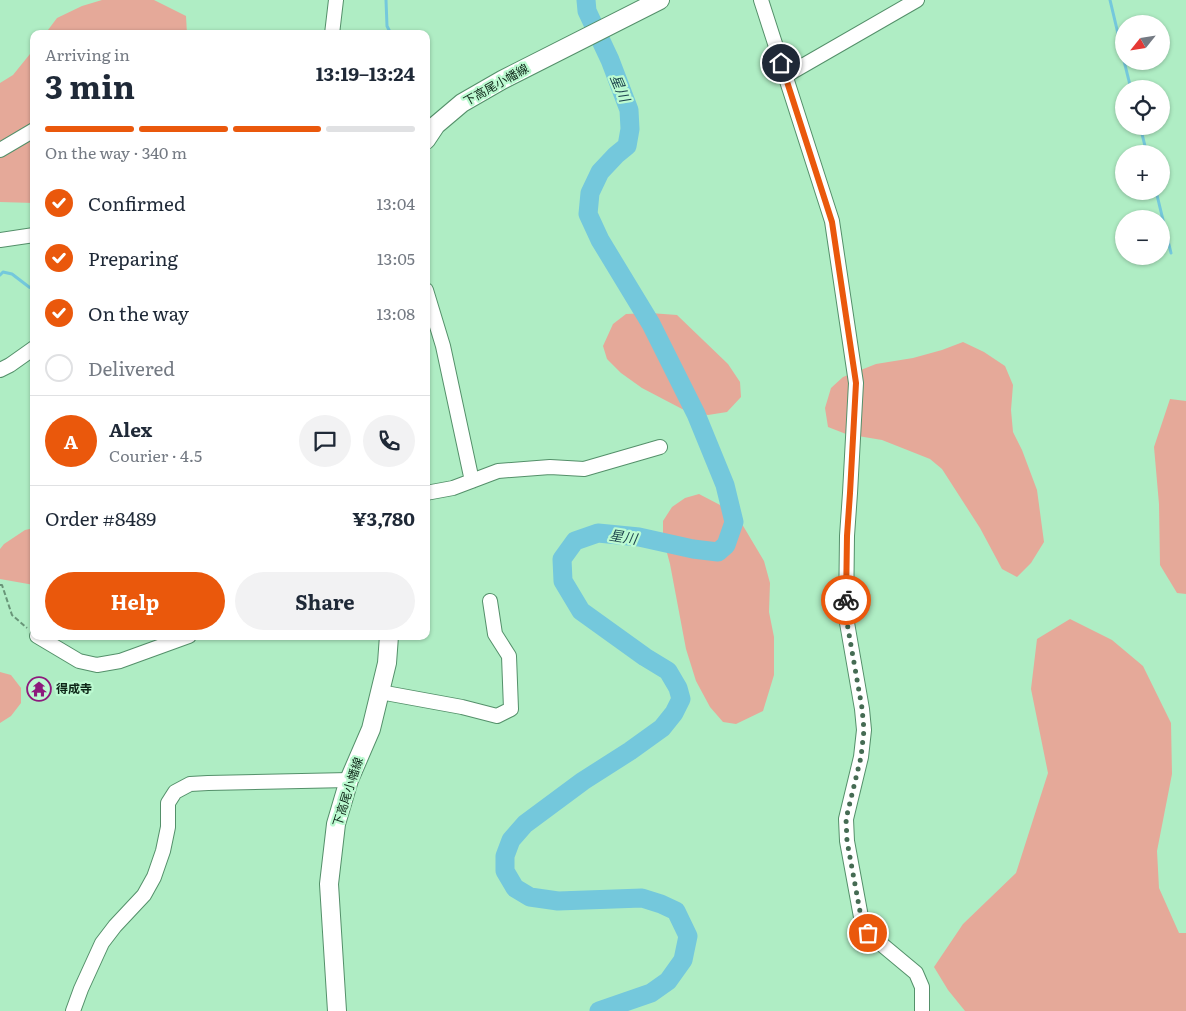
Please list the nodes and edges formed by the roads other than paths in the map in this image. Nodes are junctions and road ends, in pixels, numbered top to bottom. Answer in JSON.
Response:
{"nodes":[{"id":1,"x":336,"y":0,"type":"edge"},
{"id":2,"x":660,"y":0,"type":"edge"},
{"id":3,"x":761,"y":0,"type":"edge"},
{"id":4,"x":917,"y":0,"type":"edge"},
{"id":5,"x":332,"y":30,"type":"edge"},
{"id":6,"x":786,"y":76,"type":"junction"},
{"id":7,"x":30,"y":132,"type":"edge"},
{"id":8,"x":430,"y":134,"type":"edge"},
{"id":9,"x":0,"y":150,"type":"edge"},
{"id":10,"x":30,"y":235,"type":"edge"},
{"id":11,"x":0,"y":240,"type":"edge"},
{"id":12,"x":430,"y":303,"type":"edge"},
{"id":13,"x":30,"y":351,"type":"edge"},
{"id":14,"x":0,"y":370,"type":"edge"},
{"id":15,"x":660,"y":446,"type":"dead end"},
{"id":16,"x":472,"y":481,"type":"junction"},
{"id":17,"x":430,"y":493,"type":"edge"},
{"id":18,"x":490,"y":601,"type":"dead end"},
{"id":19,"x":44,"y":640,"type":"edge"},
{"id":20,"x":178,"y":640,"type":"edge"},
{"id":21,"x":389,"y":640,"type":"edge"},
{"id":22,"x":380,"y":692,"type":"junction"},
{"id":23,"x":350,"y":780,"type":"junction"},
{"id":24,"x":73,"y":1011,"type":"edge"},
{"id":25,"x":337,"y":1011,"type":"edge"},
{"id":26,"x":922,"y":1011,"type":"edge"}],
"edges":[{"from":1,"to":5,"type":"street"},
{"from":2,"to":8,"type":"main road","name":"下高尾小幡線"},
{"from":3,"to":6,"type":"street"},
{"from":4,"to":6,"type":"street"},
{"from":6,"to":26,"type":"street"},
{"from":7,"to":9,"type":"street"},
{"from":10,"to":11,"type":"street"},
{"from":12,"to":16,"type":"street"},
{"from":13,"to":14,"type":"street"},
{"from":15,"to":16,"type":"street"},
{"from":16,"to":17,"type":"street"},
{"from":18,"to":22,"type":"street"},
{"from":19,"to":20,"type":"street"},
{"from":21,"to":22,"type":"main road","name":"下高尾小幡線"},
{"from":22,"to":23,"type":"main road","name":"下高尾小幡線"},
{"from":23,"to":24,"type":"street"},
{"from":23,"to":25,"type":"main road","name":"下高尾小幡線"}]}
